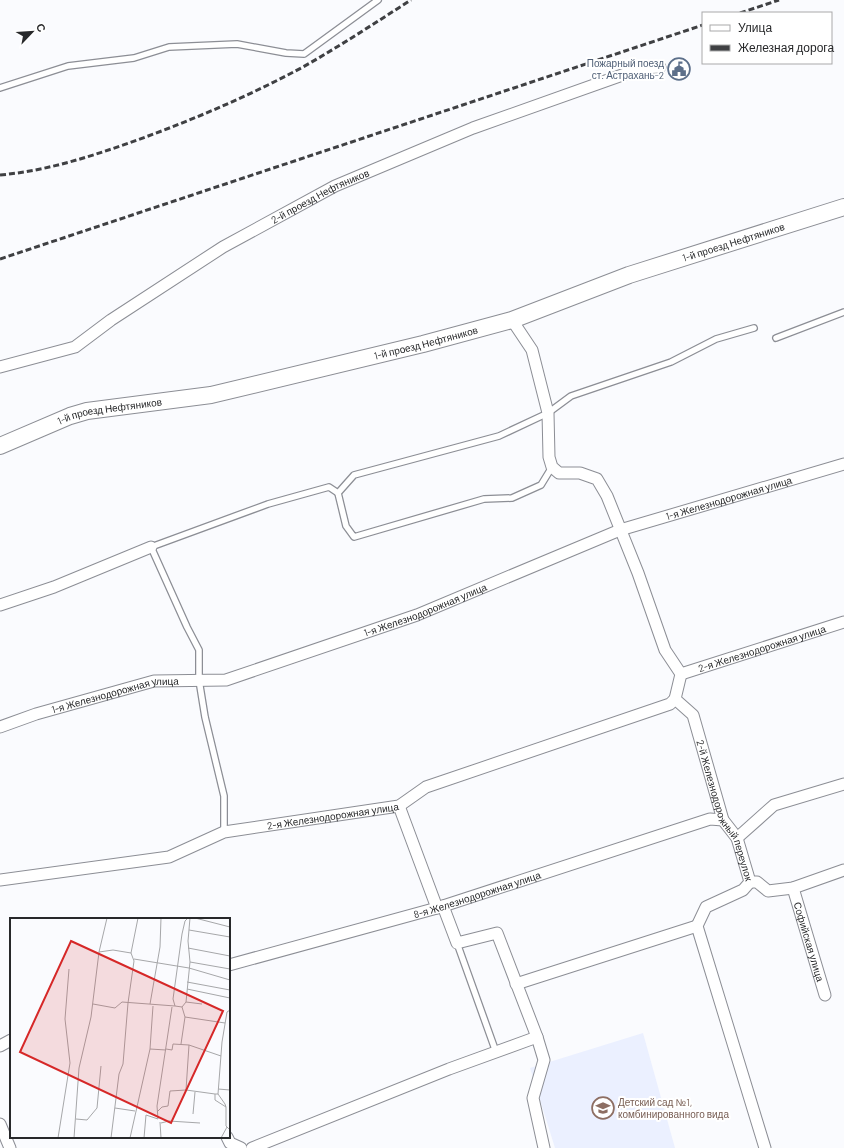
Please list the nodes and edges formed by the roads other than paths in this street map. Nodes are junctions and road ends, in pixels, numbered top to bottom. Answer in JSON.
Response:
{"nodes":[{"id":1,"x":378,"y":0,"type":"edge"},
{"id":2,"x":660,"y":67,"type":"dead end"},
{"id":3,"x":0,"y":88,"type":"edge"},
{"id":4,"x":844,"y":207,"type":"edge"},
{"id":5,"x":844,"y":312,"type":"edge"},
{"id":6,"x":512,"y":320,"type":"junction"},
{"id":7,"x":754,"y":328,"type":"dead end"},
{"id":8,"x":776,"y":338,"type":"dead end"},
{"id":9,"x":0,"y":367,"type":"edge"},
{"id":10,"x":548,"y":413,"type":"junction"},
{"id":11,"x":0,"y":446,"type":"edge"},
{"id":12,"x":844,"y":464,"type":"edge"},
{"id":13,"x":552,"y":467,"type":"junction"},
{"id":14,"x":338,"y":493,"type":"junction"},
{"id":15,"x":620,"y":530,"type":"junction"},
{"id":16,"x":151,"y":547,"type":"junction"},
{"id":17,"x":0,"y":605,"type":"edge"},
{"id":18,"x":844,"y":622,"type":"edge"},
{"id":19,"x":681,"y":674,"type":"junction"},
{"id":20,"x":199,"y":680,"type":"junction"},
{"id":21,"x":675,"y":699,"type":"junction"},
{"id":22,"x":0,"y":728,"type":"edge"},
{"id":23,"x":844,"y":784,"type":"edge"},
{"id":24,"x":399,"y":806,"type":"junction"},
{"id":25,"x":723,"y":820,"type":"junction"},
{"id":26,"x":224,"y":832,"type":"junction"},
{"id":27,"x":737,"y":838,"type":"junction"},
{"id":28,"x":844,"y":870,"type":"edge"},
{"id":29,"x":0,"y":880,"type":"edge"},
{"id":30,"x":750,"y":882,"type":"junction"},
{"id":31,"x":793,"y":888,"type":"junction"},
{"id":32,"x":440,"y":907,"type":"junction"},
{"id":33,"x":697,"y":926,"type":"junction"},
{"id":34,"x":457,"y":943,"type":"junction"},
{"id":35,"x":230,"y":965,"type":"edge"},
{"id":36,"x":516,"y":984,"type":"junction"},
{"id":37,"x":825,"y":995,"type":"dead end"},
{"id":38,"x":537,"y":1037,"type":"junction"},
{"id":39,"x":10,"y":1041,"type":"edge"},
{"id":40,"x":0,"y":1046,"type":"edge"},
{"id":41,"x":496,"y":1052,"type":"junction"},
{"id":42,"x":0,"y":1124,"type":"edge"},
{"id":43,"x":228,"y":1138,"type":"edge"},
{"id":44,"x":10,"y":1148,"type":"edge"},
{"id":45,"x":241,"y":1148,"type":"edge"},
{"id":46,"x":252,"y":1148,"type":"edge"},
{"id":47,"x":544,"y":1148,"type":"edge"},
{"id":48,"x":765,"y":1148,"type":"edge"}],
"edges":[{"from":1,"to":3,"type":"lane"},
{"from":2,"to":9,"type":"street","name":"2-й проезд Нефтяников"},
{"from":4,"to":6,"type":"street","name":"1-й проезд Нефтяников"},
{"from":5,"to":8,"type":"lane"},
{"from":6,"to":10,"type":"street"},
{"from":6,"to":11,"type":"street","name":"1-й проезд Нефтяников"},
{"from":7,"to":10,"type":"lane"},
{"from":10,"to":13,"type":"street"},
{"from":10,"to":14,"type":"lane"},
{"from":12,"to":15,"type":"street","name":"1-я Железнодорожная улица"},
{"from":13,"to":14,"type":"lane"},
{"from":13,"to":15,"type":"street"},
{"from":14,"to":16,"type":"lane"},
{"from":15,"to":19,"type":"street"},
{"from":15,"to":20,"type":"street","name":"1-я Железнодорожная улица"},
{"from":16,"to":17,"type":"street"},
{"from":16,"to":20,"type":"lane"},
{"from":18,"to":19,"type":"street","name":"2-я Железнодорожная улица"},
{"from":19,"to":21,"type":"street"},
{"from":20,"to":22,"type":"street","name":"1-я Железнодорожная улица"},
{"from":20,"to":26,"type":"lane"},
{"from":21,"to":24,"type":"street","name":"2-я Железнодорожная улица"},
{"from":21,"to":25,"type":"street","name":"2-й Железнодорожный переулок"},
{"from":23,"to":27,"type":"street"},
{"from":24,"to":26,"type":"street","name":"2-я Железнодорожная улица"},
{"from":24,"to":32,"type":"street"},
{"from":25,"to":27,"type":"street","name":"2-й Железнодорожный переулок"},
{"from":25,"to":32,"type":"street","name":"8-я Железнодорожная улица"},
{"from":26,"to":29,"type":"street","name":"2-я Железнодорожная улица"},
{"from":27,"to":30,"type":"street","name":"2-й Железнодорожный переулок"},
{"from":28,"to":31,"type":"street"},
{"from":30,"to":31,"type":"street"},
{"from":30,"to":33,"type":"street","name":"2-й Железнодорожный переулок"},
{"from":31,"to":37,"type":"street","name":"Софийская улица"},
{"from":32,"to":34,"type":"street"},
{"from":32,"to":35,"type":"street","name":"8-я Железнодорожная улица"},
{"from":33,"to":36,"type":"street"},
{"from":33,"to":48,"type":"street"},
{"from":34,"to":36,"type":"street"},
{"from":34,"to":41,"type":"lane"},
{"from":36,"to":38,"type":"street"},
{"from":38,"to":41,"type":"street"},
{"from":38,"to":47,"type":"street"},
{"from":39,"to":40,"type":"street"},
{"from":41,"to":46,"type":"street"},
{"from":42,"to":44,"type":"street"},
{"from":43,"to":45,"type":"street"}]}
